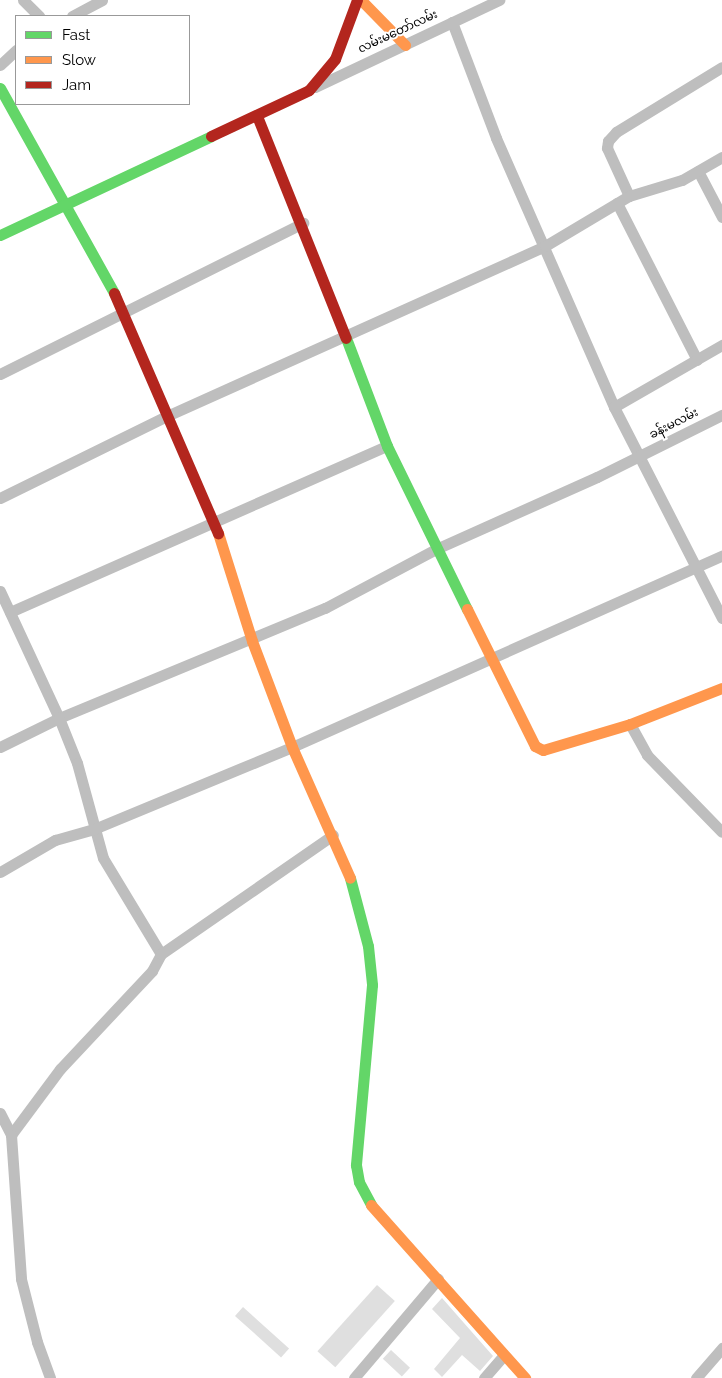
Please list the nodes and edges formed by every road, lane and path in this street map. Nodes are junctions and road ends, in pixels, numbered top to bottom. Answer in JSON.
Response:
{"nodes":[{"id":1,"x":23,"y":0,"type":"edge"},
{"id":2,"x":102,"y":0,"type":"edge"},
{"id":3,"x":357,"y":0,"type":"edge"},
{"id":4,"x":361,"y":0,"type":"edge"},
{"id":5,"x":499,"y":0,"type":"edge"},
{"id":6,"x":38,"y":15,"type":"edge"},
{"id":7,"x":74,"y":15,"type":"edge"},
{"id":8,"x":452,"y":22,"type":"junction"},
{"id":9,"x":405,"y":45,"type":"junction"},
{"id":10,"x":15,"y":51,"type":"edge"},
{"id":11,"x":0,"y":65,"type":"edge"},
{"id":12,"x":722,"y":67,"type":"edge"},
{"id":13,"x":0,"y":88,"type":"edge"},
{"id":14,"x":309,"y":90,"type":"junction"},
{"id":15,"x":257,"y":116,"type":"junction"},
{"id":16,"x":722,"y":157,"type":"edge"},
{"id":17,"x":698,"y":171,"type":"junction"},
{"id":18,"x":629,"y":196,"type":"junction"},
{"id":19,"x":67,"y":203,"type":"junction"},
{"id":20,"x":617,"y":203,"type":"junction"},
{"id":21,"x":722,"y":217,"type":"edge"},
{"id":22,"x":304,"y":223,"type":"junction"},
{"id":23,"x":0,"y":236,"type":"edge"},
{"id":24,"x":545,"y":246,"type":"junction"},
{"id":25,"x":125,"y":315,"type":"junction"},
{"id":26,"x":344,"y":335,"type":"junction"},
{"id":27,"x":722,"y":345,"type":"edge"},
{"id":28,"x":697,"y":360,"type":"junction"},
{"id":29,"x":0,"y":374,"type":"edge"},
{"id":30,"x":614,"y":407,"type":"junction"},
{"id":31,"x":170,"y":415,"type":"junction"},
{"id":32,"x":722,"y":415,"type":"edge"},
{"id":33,"x":388,"y":446,"type":"junction"},
{"id":34,"x":638,"y":457,"type":"junction"},
{"id":35,"x":0,"y":498,"type":"edge"},
{"id":36,"x":215,"y":522,"type":"junction"},
{"id":37,"x":436,"y":549,"type":"junction"},
{"id":38,"x":722,"y":556,"type":"edge"},
{"id":39,"x":697,"y":571,"type":"junction"},
{"id":40,"x":0,"y":591,"type":"edge"},
{"id":41,"x":10,"y":612,"type":"junction"},
{"id":42,"x":722,"y":618,"type":"edge"},
{"id":43,"x":252,"y":641,"type":"junction"},
{"id":44,"x":490,"y":657,"type":"junction"},
{"id":45,"x":722,"y":688,"type":"edge"},
{"id":46,"x":59,"y":718,"type":"junction"},
{"id":47,"x":630,"y":724,"type":"junction"},
{"id":48,"x":0,"y":747,"type":"edge"},
{"id":49,"x":292,"y":747,"type":"junction"},
{"id":50,"x":94,"y":829,"type":"junction"},
{"id":51,"x":722,"y":832,"type":"edge"},
{"id":52,"x":333,"y":835,"type":"junction"},
{"id":53,"x":0,"y":872,"type":"edge"},
{"id":54,"x":161,"y":954,"type":"junction"},
{"id":55,"x":0,"y":1113,"type":"edge"},
{"id":56,"x":11,"y":1135,"type":"junction"},
{"id":57,"x":438,"y":1279,"type":"junction"},
{"id":58,"x":722,"y":1348,"type":"edge"},
{"id":59,"x":504,"y":1355,"type":"junction"},
{"id":60,"x":50,"y":1378,"type":"edge"},
{"id":61,"x":354,"y":1378,"type":"edge"},
{"id":62,"x":484,"y":1378,"type":"edge"},
{"id":63,"x":525,"y":1378,"type":"edge"},
{"id":64,"x":696,"y":1378,"type":"edge"}],
"edges":[{"from":1,"to":6,"type":"street"},
{"from":2,"to":7,"type":"street"},
{"from":3,"to":14,"type":"street"},
{"from":4,"to":9,"type":"street"},
{"from":5,"to":8,"type":"street","name":"လမ်းမတော်လမ်း"},
{"from":8,"to":9,"type":"street","name":"လမ်းမတော်လမ်း"},
{"from":8,"to":24,"type":"street"},
{"from":9,"to":14,"type":"street","name":"လမ်းမတော်လမ်း"},
{"from":10,"to":11,"type":"street"},
{"from":12,"to":18,"type":"street"},
{"from":13,"to":19,"type":"street"},
{"from":14,"to":15,"type":"street"},
{"from":15,"to":19,"type":"street"},
{"from":15,"to":22,"type":"street"},
{"from":16,"to":17,"type":"street"},
{"from":17,"to":18,"type":"street"},
{"from":17,"to":21,"type":"street"},
{"from":18,"to":20,"type":"street"},
{"from":19,"to":23,"type":"street"},
{"from":19,"to":25,"type":"street"},
{"from":20,"to":24,"type":"street"},
{"from":20,"to":28,"type":"street"},
{"from":22,"to":25,"type":"street"},
{"from":22,"to":26,"type":"street"},
{"from":24,"to":26,"type":"street"},
{"from":24,"to":30,"type":"street"},
{"from":25,"to":29,"type":"street"},
{"from":25,"to":31,"type":"street"},
{"from":26,"to":31,"type":"street"},
{"from":26,"to":33,"type":"street"},
{"from":27,"to":28,"type":"street"},
{"from":28,"to":30,"type":"street"},
{"from":30,"to":34,"type":"street"},
{"from":31,"to":35,"type":"street"},
{"from":31,"to":36,"type":"street"},
{"from":32,"to":34,"type":"street","name":"ခန်းမလမ်း"},
{"from":33,"to":36,"type":"street"},
{"from":33,"to":37,"type":"street"},
{"from":34,"to":37,"type":"street","name":"ခန်းမလမ်း"},
{"from":34,"to":39,"type":"street"},
{"from":36,"to":41,"type":"street"},
{"from":36,"to":43,"type":"street"},
{"from":37,"to":43,"type":"street","name":"ခန်းမလမ်း"},
{"from":37,"to":44,"type":"street"},
{"from":38,"to":39,"type":"street"},
{"from":39,"to":42,"type":"street"},
{"from":39,"to":44,"type":"street"},
{"from":40,"to":41,"type":"street"},
{"from":41,"to":46,"type":"street"},
{"from":43,"to":46,"type":"street","name":"ခန်းမလမ်း"},
{"from":43,"to":49,"type":"street"},
{"from":44,"to":47,"type":"street"},
{"from":44,"to":49,"type":"street"},
{"from":45,"to":47,"type":"street"},
{"from":46,"to":48,"type":"street","name":"ခန်းမလမ်း"},
{"from":46,"to":50,"type":"street"},
{"from":47,"to":51,"type":"street"},
{"from":49,"to":50,"type":"street"},
{"from":49,"to":52,"type":"street"},
{"from":50,"to":53,"type":"street"},
{"from":50,"to":54,"type":"street"},
{"from":52,"to":54,"type":"street"},
{"from":52,"to":57,"type":"street"},
{"from":54,"to":56,"type":"street"},
{"from":55,"to":56,"type":"street"},
{"from":56,"to":60,"type":"street"},
{"from":57,"to":59,"type":"street"},
{"from":57,"to":61,"type":"street"},
{"from":58,"to":64,"type":"street"},
{"from":59,"to":62,"type":"street"},
{"from":59,"to":63,"type":"street"}]}
